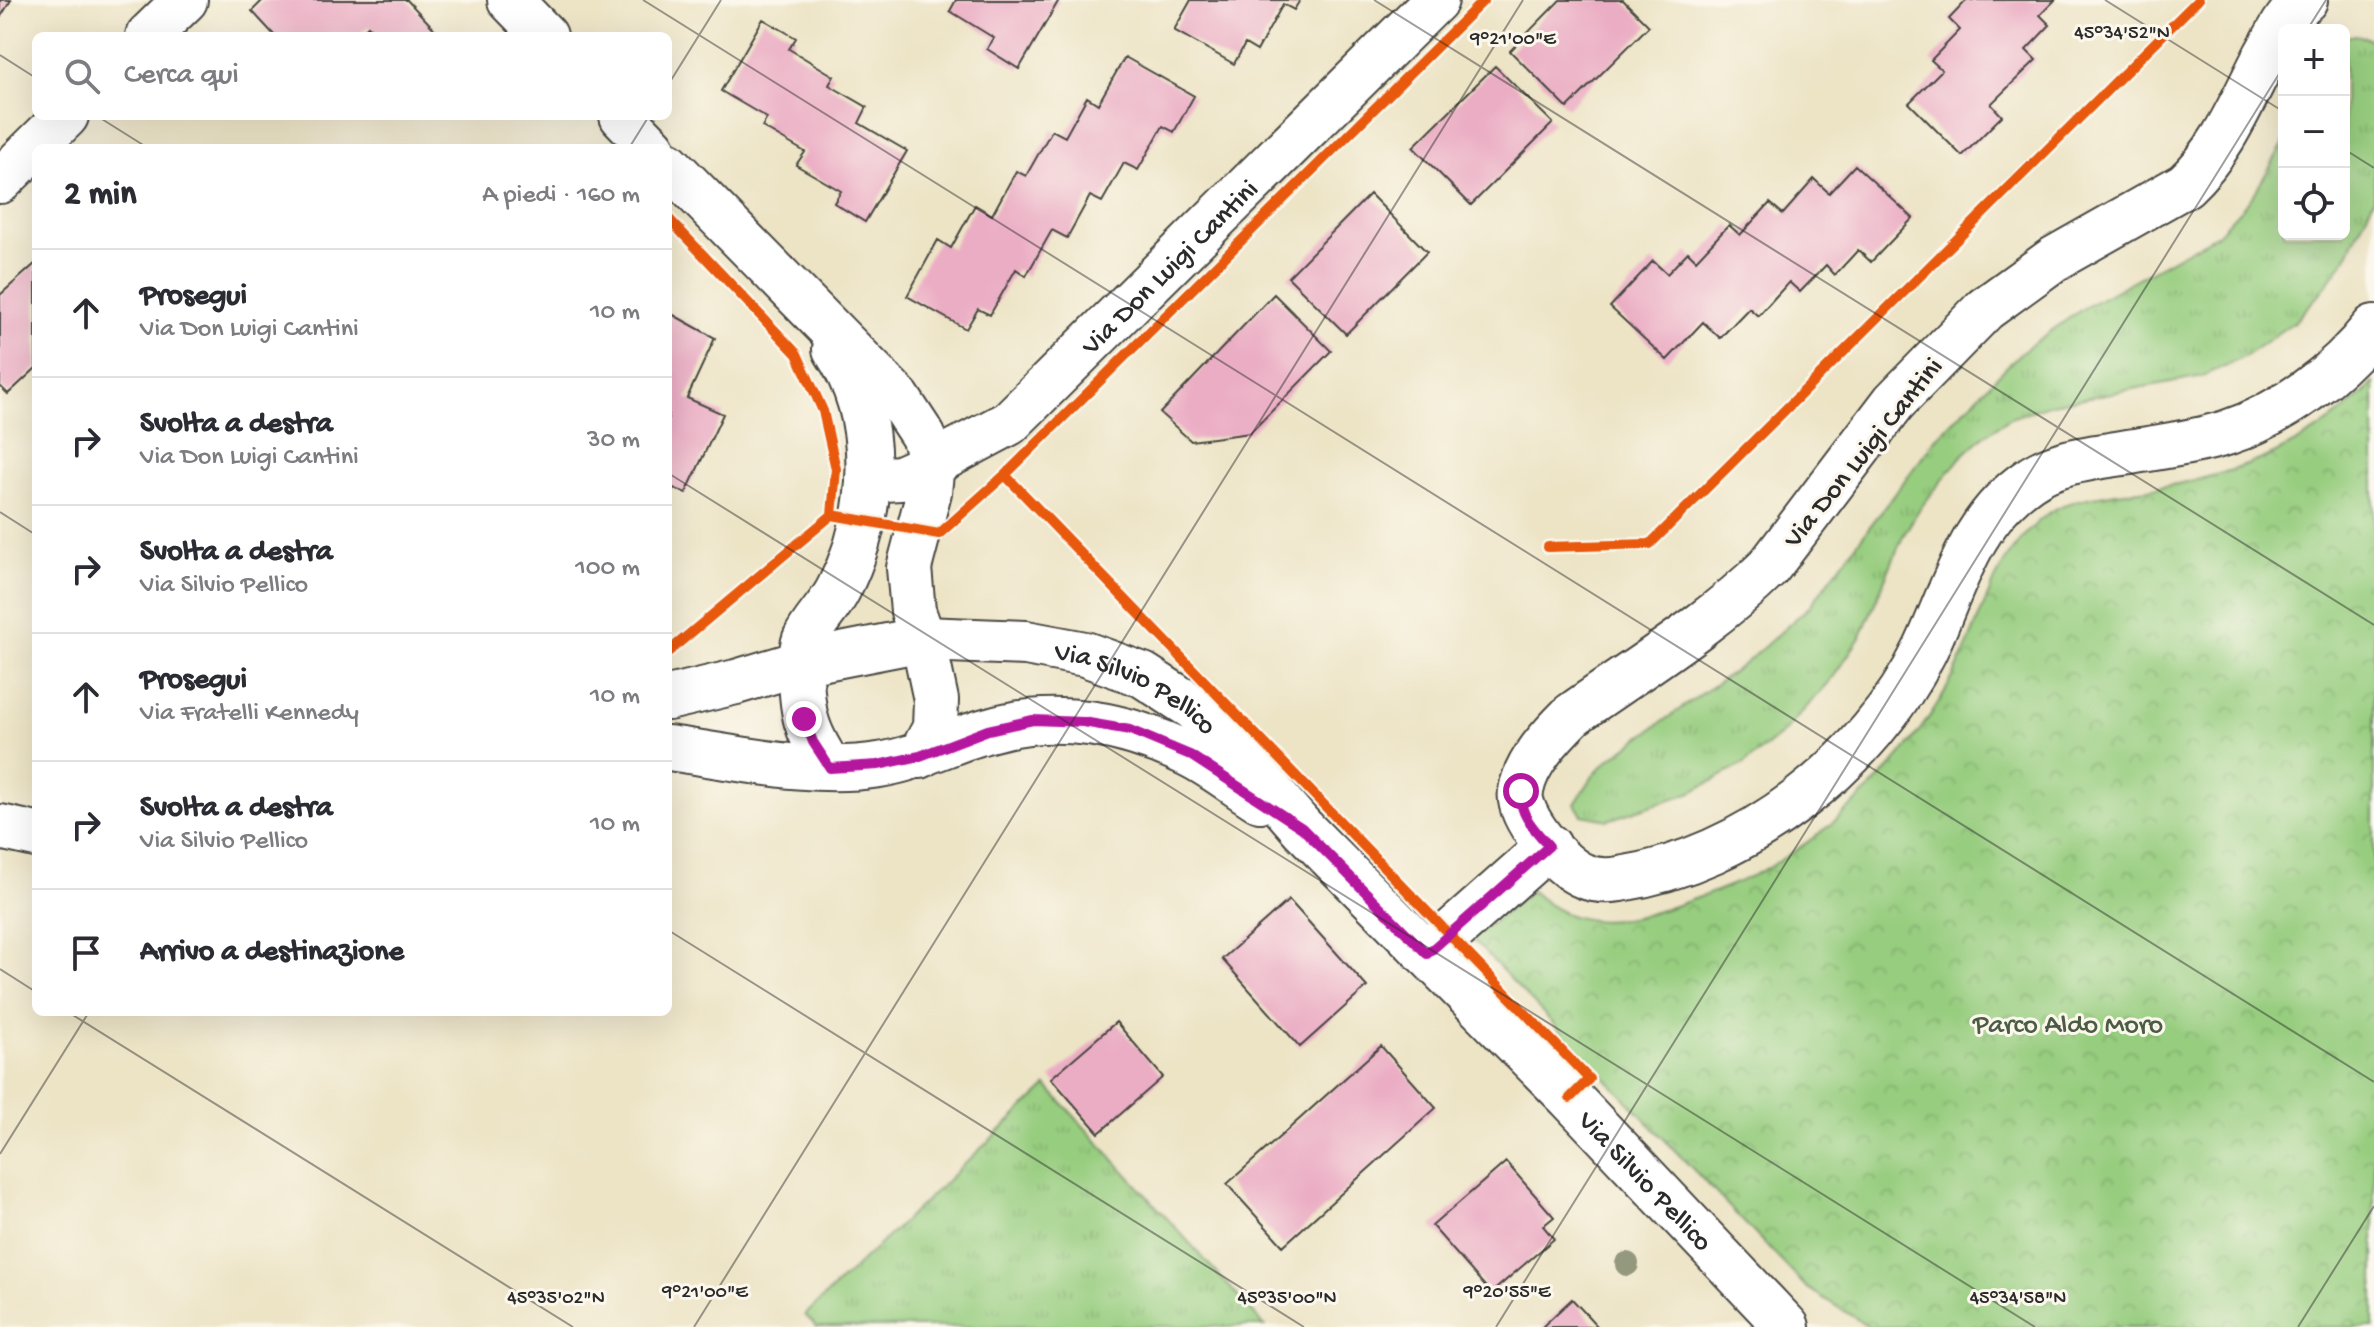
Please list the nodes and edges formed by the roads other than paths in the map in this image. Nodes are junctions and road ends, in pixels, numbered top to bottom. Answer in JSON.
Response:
{"nodes":[{"id":1,"x":185,"y":0,"type":"edge"},
{"id":2,"x":510,"y":0,"type":"edge"},
{"id":3,"x":1436,"y":0,"type":"edge"},
{"id":4,"x":2305,"y":0,"type":"edge"},
{"id":5,"x":152,"y":32,"type":"edge"},
{"id":6,"x":541,"y":32,"type":"edge"},
{"id":7,"x":62,"y":120,"type":"edge"},
{"id":8,"x":626,"y":120,"type":"edge"},
{"id":9,"x":38,"y":144,"type":"edge"},
{"id":10,"x":649,"y":144,"type":"edge"},
{"id":11,"x":32,"y":149,"type":"edge"},
{"id":12,"x":672,"y":168,"type":"edge"},
{"id":13,"x":0,"y":181,"type":"edge"},
{"id":14,"x":806,"y":306,"type":"junction"},
{"id":15,"x":2374,"y":327,"type":"edge"},
{"id":16,"x":932,"y":464,"type":"junction"},
{"id":17,"x":868,"y":480,"type":"junction"},
{"id":18,"x":923,"y":639,"type":"junction"},
{"id":19,"x":800,"y":663,"type":"junction"},
{"id":20,"x":672,"y":697,"type":"edge"},
{"id":21,"x":672,"y":748,"type":"edge"},
{"id":22,"x":920,"y":756,"type":"junction"},
{"id":23,"x":830,"y":768,"type":"junction"},
{"id":24,"x":0,"y":827,"type":"edge"},
{"id":25,"x":1302,"y":828,"type":"junction"},
{"id":26,"x":32,"y":834,"type":"edge"},
{"id":27,"x":1549,"y":846,"type":"junction"},
{"id":28,"x":1427,"y":954,"type":"junction"},
{"id":29,"x":1787,"y":1327,"type":"edge"}],
"edges":[{"from":1,"to":5,"type":"street"},
{"from":2,"to":6,"type":"street"},
{"from":3,"to":16,"type":"street","name":"Via Don Luigi Cantini"},
{"from":4,"to":27,"type":"street","name":"Via Don Luigi Cantini"},
{"from":7,"to":9,"type":"street"},
{"from":8,"to":10,"type":"street"},
{"from":11,"to":13,"type":"street"},
{"from":12,"to":14,"type":"street"},
{"from":14,"to":16,"type":"street"},
{"from":14,"to":17,"type":"street"},
{"from":15,"to":27,"type":"street","name":"Via Don Luigi Cantini"},
{"from":16,"to":17,"type":"street","name":"Via Don Luigi Cantini"},
{"from":16,"to":18,"type":"street"},
{"from":17,"to":19,"type":"street"},
{"from":18,"to":19,"type":"street","name":"Via Silvio Pellico"},
{"from":18,"to":22,"type":"street"},
{"from":18,"to":25,"type":"street","name":"Via Silvio Pellico"},
{"from":19,"to":20,"type":"street","name":"Via Silvio Pellico"},
{"from":19,"to":23,"type":"street"},
{"from":21,"to":23,"type":"street"},
{"from":22,"to":23,"type":"street","name":"Via Silvio Pellico"},
{"from":22,"to":25,"type":"street","name":"Via Silvio Pellico"},
{"from":24,"to":26,"type":"street"},
{"from":25,"to":28,"type":"street","name":"Via Silvio Pellico"},
{"from":27,"to":28,"type":"street"},
{"from":28,"to":29,"type":"street","name":"Via Silvio Pellico"}]}
